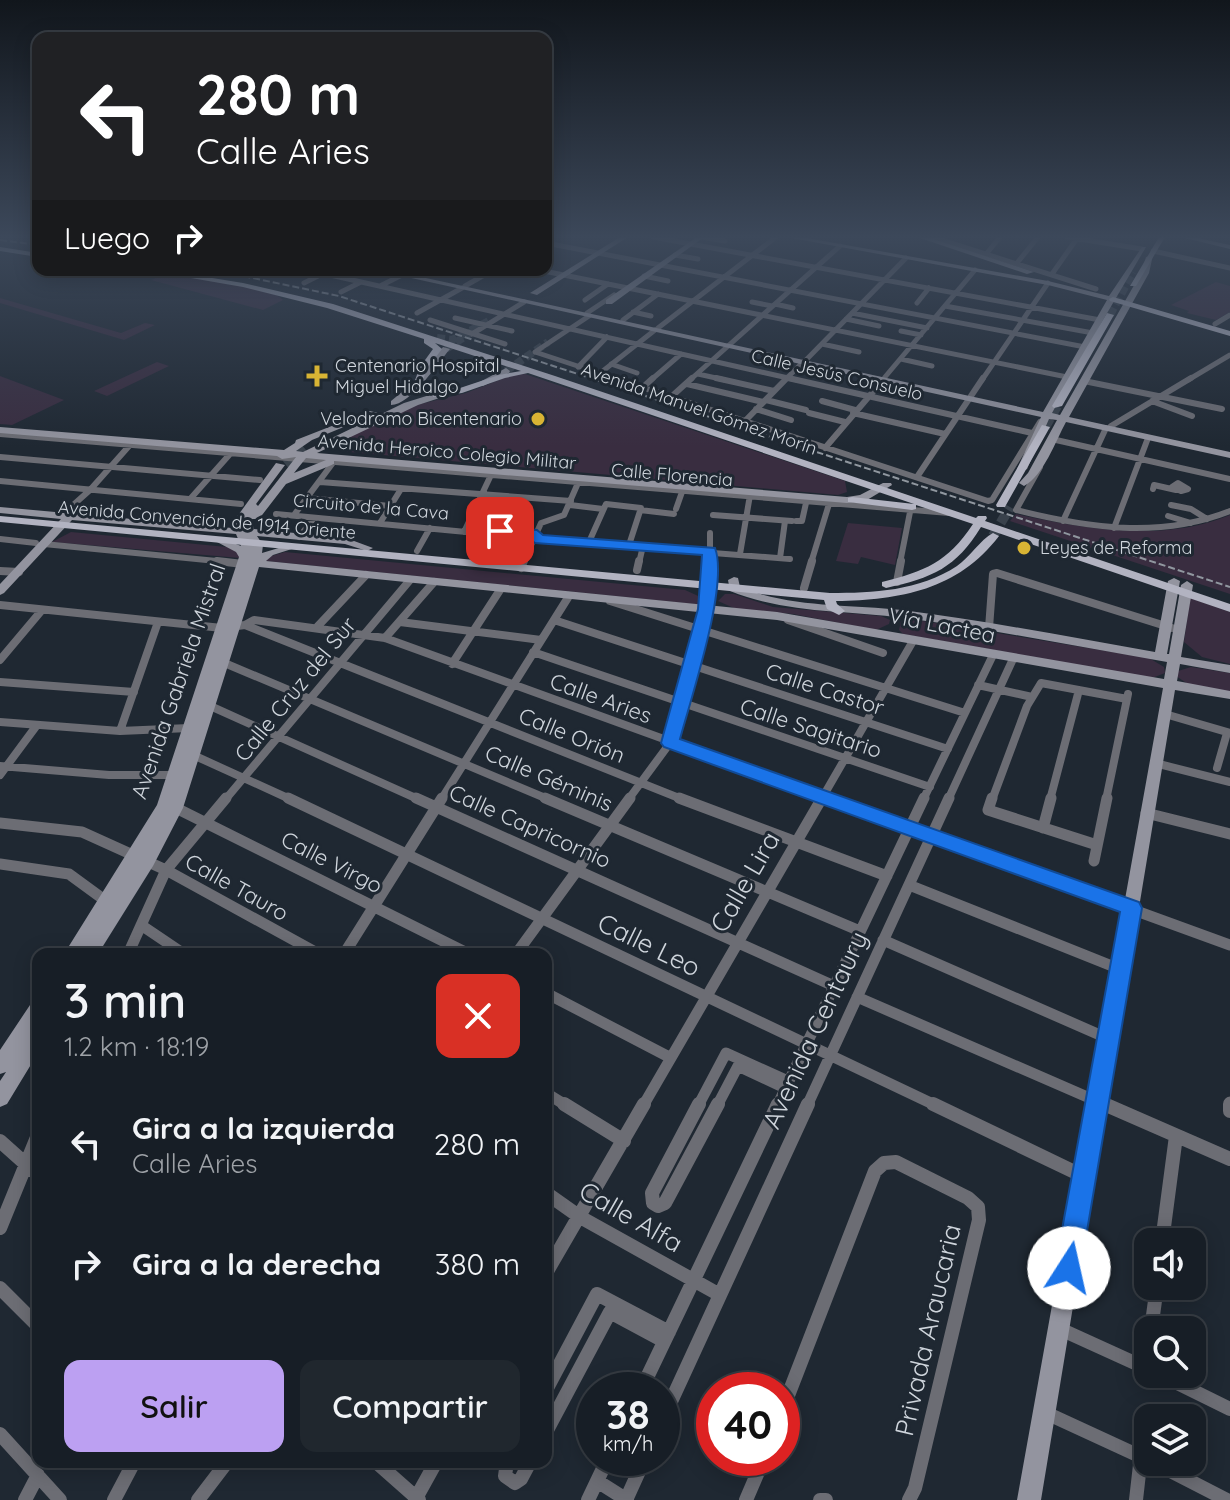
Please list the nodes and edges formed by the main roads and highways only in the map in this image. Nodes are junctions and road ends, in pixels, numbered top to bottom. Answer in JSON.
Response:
{"nodes":[{"id":1,"x":332,"y":307,"type":"edge"},
{"id":2,"x":334,"y":307,"type":"edge"},
{"id":3,"x":1112,"y":307,"type":"tunnel mouth"},
{"id":4,"x":1151,"y":307,"type":"edge"},
{"id":5,"x":1152,"y":307,"type":"edge"},
{"id":6,"x":375,"y":320,"type":"junction"},
{"id":7,"x":1230,"y":331,"type":"edge"},
{"id":8,"x":426,"y":339,"type":"junction"},
{"id":9,"x":552,"y":378,"type":"junction"},
{"id":10,"x":416,"y":388,"type":"road end"},
{"id":11,"x":436,"y":395,"type":"road end"},
{"id":12,"x":1062,"y":412,"type":"tunnel mouth"},
{"id":13,"x":683,"y":422,"type":"junction"},
{"id":14,"x":1048,"y":425,"type":"tunnel mouth"},
{"id":15,"x":722,"y":429,"type":"junction"},
{"id":16,"x":849,"y":479,"type":"junction"},
{"id":17,"x":1024,"y":483,"type":"road end"},
{"id":18,"x":881,"y":486,"type":"junction"},
{"id":19,"x":944,"y":511,"type":"junction"},
{"id":20,"x":0,"y":516,"type":"edge"},
{"id":21,"x":992,"y":530,"type":"junction"},
{"id":22,"x":523,"y":564,"type":"junction"},
{"id":23,"x":734,"y":585,"type":"junction"},
{"id":24,"x":1180,"y":587,"type":"junction"},
{"id":25,"x":708,"y":593,"type":"junction"},
{"id":26,"x":837,"y":595,"type":"junction"},
{"id":27,"x":1230,"y":600,"type":"edge"},
{"id":28,"x":1230,"y":608,"type":"edge"},
{"id":29,"x":839,"y":611,"type":"road end"}],
"edges":[{"from":1,"to":6,"type":"main road","name":"Avenida Manuel Gómez Morín"},
{"from":2,"to":6,"type":"main road","name":"Avenida Manuel Gómez Morín"},
{"from":3,"to":12,"type":"main road"},
{"from":4,"to":7,"type":"main road"},
{"from":5,"to":7,"type":"main road"},
{"from":6,"to":8,"type":"main road","name":"Avenida Manuel Gómez Morín"},
{"from":6,"to":15,"type":"main road","name":"Avenida Manuel Gómez Morín"},
{"from":8,"to":9,"type":"main road","name":"Avenida Manuel Gómez Morín"},
{"from":8,"to":10,"type":"main road"},
{"from":9,"to":11,"type":"main road"},
{"from":9,"to":13,"type":"main road","name":"Avenida Manuel Gómez Morín"},
{"from":13,"to":15,"type":"main road"},
{"from":13,"to":16,"type":"main road","name":"Avenida Manuel Gómez Morín"},
{"from":14,"to":17,"type":"main road"},
{"from":15,"to":18,"type":"main road","name":"Avenida Manuel Gómez Morín"},
{"from":16,"to":18,"type":"main road","name":"Avenida Manuel Gómez Morín"},
{"from":16,"to":19,"type":"main road"},
{"from":18,"to":19,"type":"main road","name":"Avenida Manuel Gómez Morín"},
{"from":18,"to":21,"type":"main road","name":"Avenida Manuel Gómez Morín"},
{"from":19,"to":21,"type":"main road","name":"Avenida Manuel Gómez Morín"},
{"from":20,"to":22,"type":"main road","name":"Avenida Convención de 1914 Oriente"},
{"from":21,"to":24,"type":"main road","name":"Avenida Manuel Gómez Morín"},
{"from":21,"to":24,"type":"main road","name":"Avenida Manuel Gómez Morín"},
{"from":21,"to":26,"type":"main road"},
{"from":21,"to":26,"type":"main road","name":"Avenida Convención de 1914 Oriente"},
{"from":22,"to":25,"type":"main road","name":"Avenida Convención de 1914 Oriente"},
{"from":22,"to":25,"type":"main road","name":"Avenida Convención de 1914 Oriente"},
{"from":23,"to":25,"type":"main road","name":"Avenida Convención de 1914 Oriente"},
{"from":23,"to":26,"type":"main road","name":"Avenida Convención de 1914 Oriente"},
{"from":23,"to":26,"type":"main road","name":"Avenida Convención de 1914 Oriente"},
{"from":24,"to":27,"type":"main road","name":"Avenida Manuel Gómez Morín"},
{"from":24,"to":28,"type":"main road","name":"Avenida Manuel Gómez Morín"},
{"from":26,"to":29,"type":"main road"}]}
